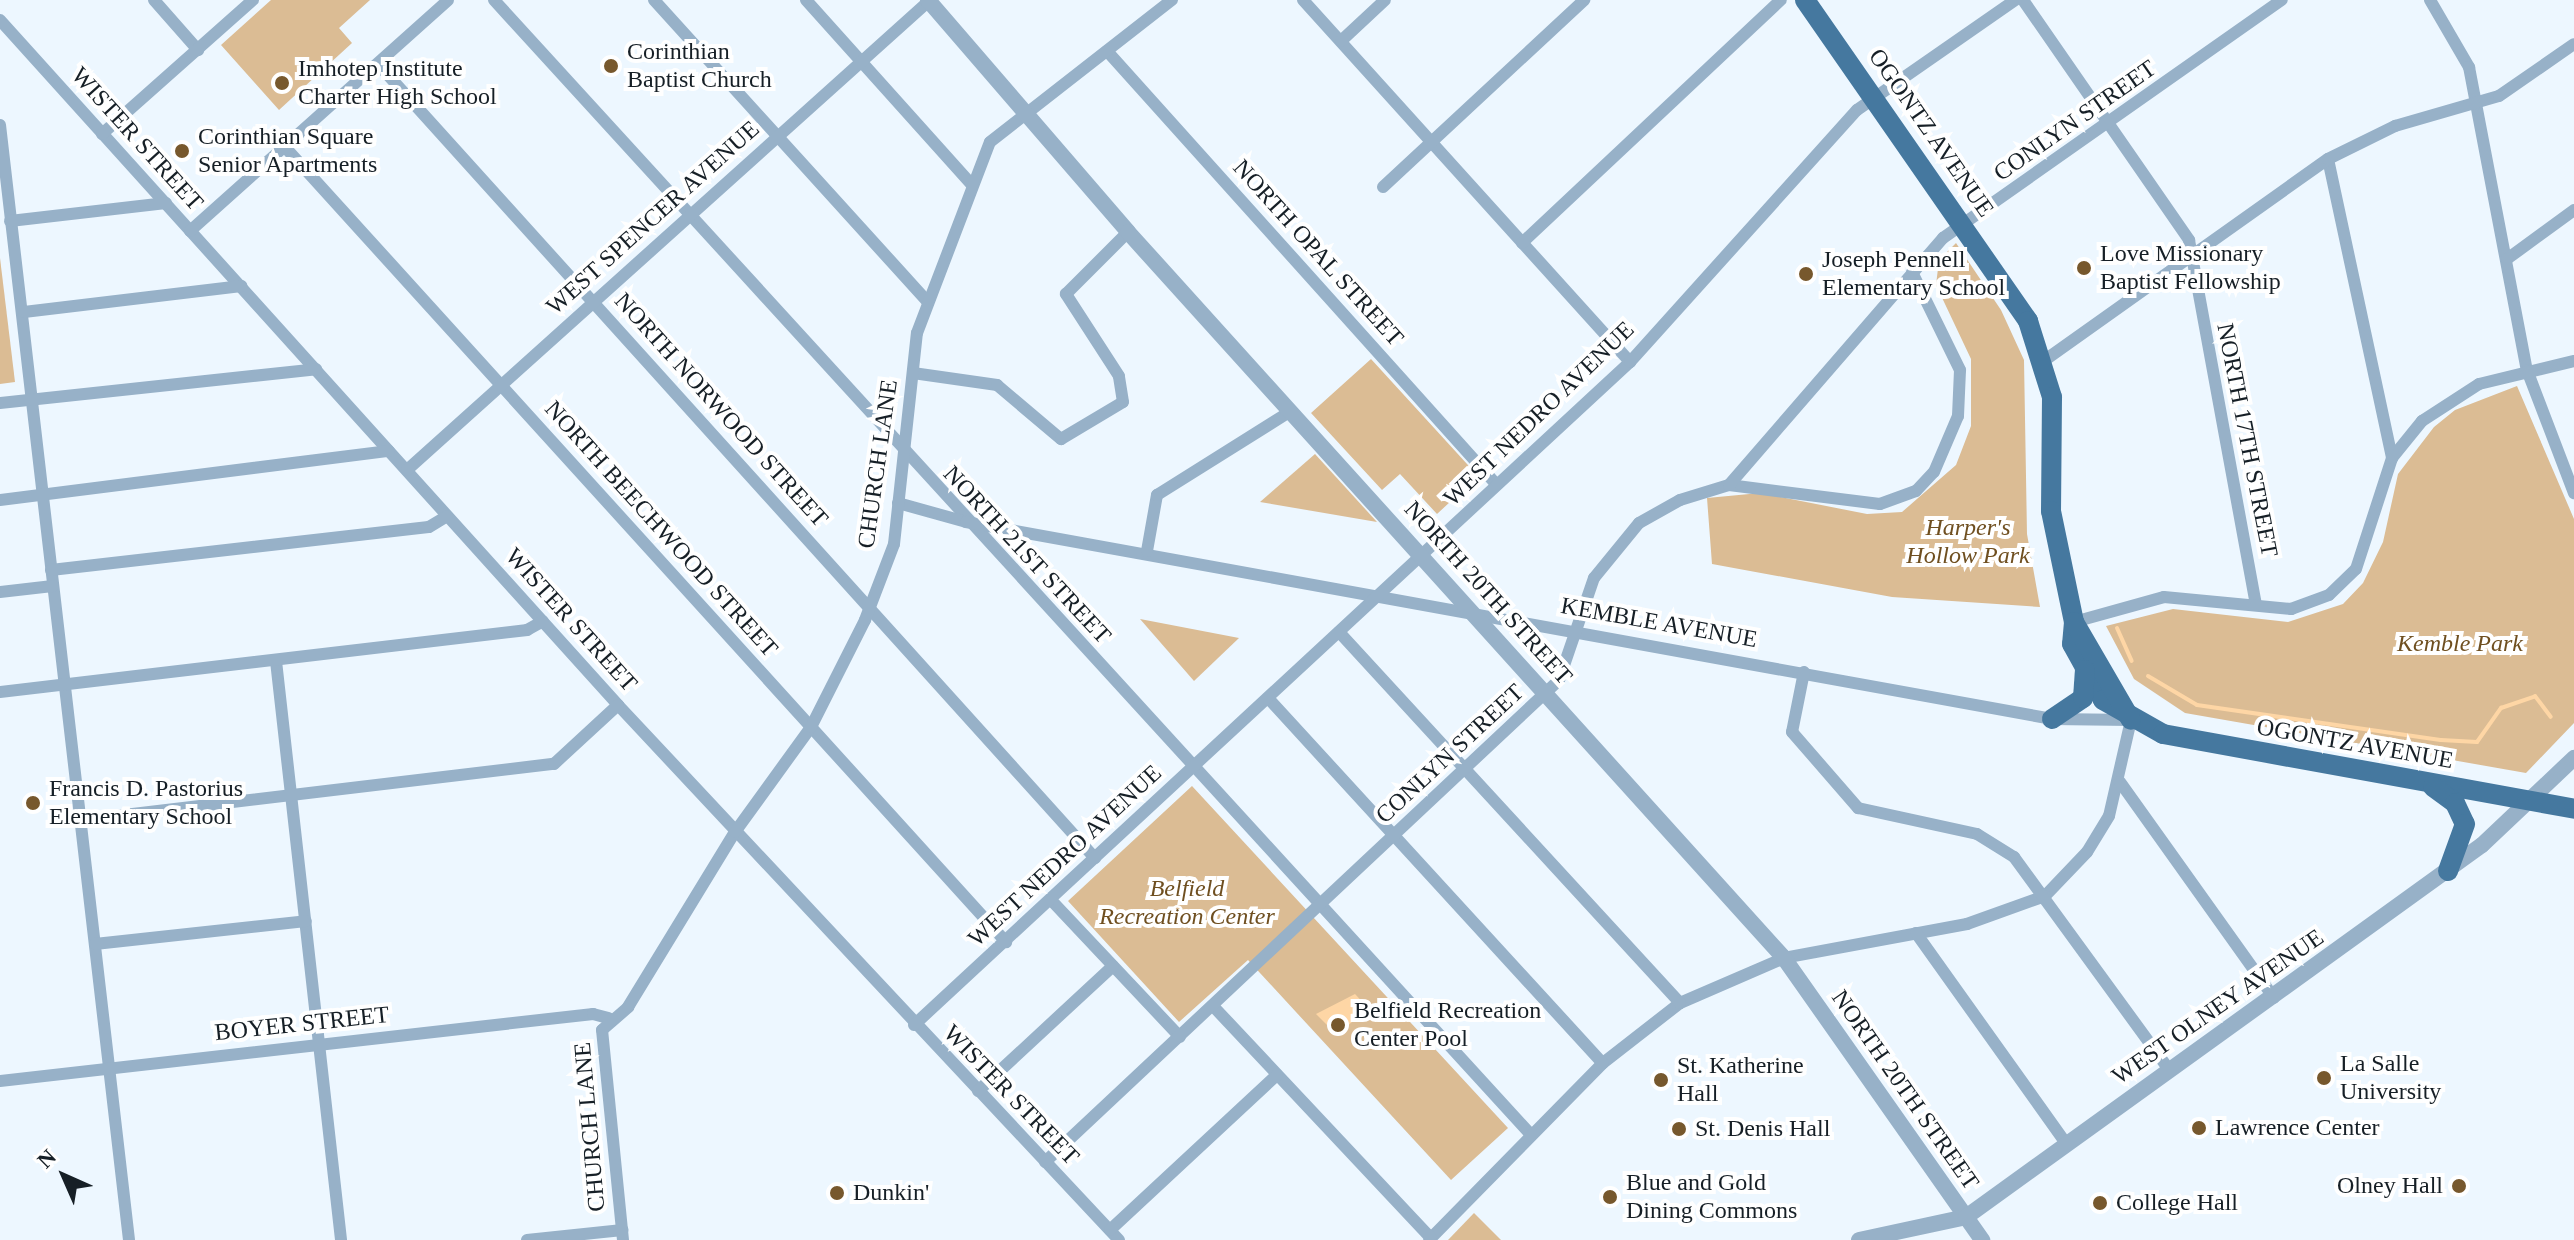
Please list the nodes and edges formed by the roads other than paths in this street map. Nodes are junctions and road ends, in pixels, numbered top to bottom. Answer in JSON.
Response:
{"nodes":[{"id":1,"x":154,"y":0,"type":"edge"},
{"id":2,"x":253,"y":0,"type":"edge"},
{"id":3,"x":448,"y":0,"type":"edge"},
{"id":4,"x":494,"y":0,"type":"edge"},
{"id":5,"x":654,"y":0,"type":"edge"},
{"id":6,"x":806,"y":0,"type":"edge"},
{"id":7,"x":929,"y":0,"type":"edge"},
{"id":8,"x":1172,"y":0,"type":"edge"},
{"id":9,"x":1303,"y":0,"type":"edge"},
{"id":10,"x":1385,"y":0,"type":"edge"},
{"id":11,"x":1584,"y":0,"type":"edge"},
{"id":12,"x":1781,"y":0,"type":"edge"},
{"id":13,"x":1805,"y":0,"type":"edge"},
{"id":14,"x":2015,"y":0,"type":"edge"},
{"id":15,"x":2023,"y":0,"type":"edge"},
{"id":16,"x":2282,"y":0,"type":"edge"},
{"id":17,"x":2430,"y":0,"type":"edge"},
{"id":18,"x":0,"y":20,"type":"edge"},
{"id":19,"x":1341,"y":41,"type":"junction"},
{"id":20,"x":2574,"y":44,"type":"edge"},
{"id":21,"x":198,"y":50,"type":"junction"},
{"id":22,"x":1107,"y":51,"type":"junction"},
{"id":23,"x":860,"y":61,"type":"junction"},
{"id":24,"x":378,"y":64,"type":"junction"},
{"id":25,"x":1874,"y":99,"type":"junction"},
{"id":26,"x":2479,"y":103,"type":"junction"},
{"id":27,"x":1025,"y":116,"type":"junction"},
{"id":28,"x":2110,"y":122,"type":"junction"},
{"id":29,"x":0,"y":125,"type":"edge"},
{"id":30,"x":102,"y":134,"type":"junction"},
{"id":31,"x":777,"y":137,"type":"junction"},
{"id":32,"x":1432,"y":143,"type":"junction"},
{"id":33,"x":284,"y":146,"type":"junction"},
{"id":34,"x":2328,"y":159,"type":"junction"},
{"id":35,"x":972,"y":185,"type":"junction"},
{"id":36,"x":1383,"y":187,"type":"dead end"},
{"id":37,"x":166,"y":203,"type":"junction"},
{"id":38,"x":2574,"y":210,"type":"edge"},
{"id":39,"x":689,"y":215,"type":"junction"},
{"id":40,"x":10,"y":221,"type":"junction"},
{"id":41,"x":1965,"y":226,"type":"junction"},
{"id":42,"x":190,"y":231,"type":"junction"},
{"id":43,"x":1128,"y":232,"type":"junction"},
{"id":44,"x":1522,"y":243,"type":"junction"},
{"id":45,"x":2190,"y":257,"type":"junction"},
{"id":46,"x":2507,"y":259,"type":"junction"},
{"id":47,"x":1912,"y":272,"type":"junction"},
{"id":48,"x":241,"y":286,"type":"junction"},
{"id":49,"x":593,"y":301,"type":"junction"},
{"id":50,"x":928,"y":302,"type":"junction"},
{"id":51,"x":24,"y":312,"type":"junction"},
{"id":52,"x":2045,"y":360,"type":"junction"},
{"id":53,"x":2574,"y":361,"type":"edge"},
{"id":54,"x":1630,"y":362,"type":"junction"},
{"id":55,"x":316,"y":369,"type":"junction"},
{"id":56,"x":2527,"y":370,"type":"junction"},
{"id":57,"x":913,"y":373,"type":"junction"},
{"id":58,"x":501,"y":384,"type":"junction"},
{"id":59,"x":31,"y":400,"type":"junction"},
{"id":60,"x":0,"y":403,"type":"edge"},
{"id":61,"x":1291,"y":411,"type":"junction"},
{"id":62,"x":389,"y":451,"type":"junction"},
{"id":63,"x":902,"y":451,"type":"junction"},
{"id":64,"x":2392,"y":458,"type":"junction"},
{"id":65,"x":407,"y":470,"type":"junction"},
{"id":66,"x":1497,"y":485,"type":"junction"},
{"id":67,"x":1729,"y":485,"type":"junction"},
{"id":68,"x":42,"y":493,"type":"junction"},
{"id":69,"x":2574,"y":493,"type":"edge"},
{"id":70,"x":0,"y":500,"type":"edge"},
{"id":71,"x":898,"y":503,"type":"junction"},
{"id":72,"x":447,"y":516,"type":"junction"},
{"id":73,"x":966,"y":522,"type":"junction"},
{"id":74,"x":1147,"y":551,"type":"junction"},
{"id":75,"x":1422,"y":555,"type":"junction"},
{"id":76,"x":51,"y":570,"type":"junction"},
{"id":77,"x":53,"y":586,"type":"junction"},
{"id":78,"x":0,"y":592,"type":"edge"},
{"id":79,"x":1379,"y":594,"type":"junction"},
{"id":80,"x":2256,"y":604,"type":"junction"},
{"id":81,"x":868,"y":607,"type":"junction"},
{"id":82,"x":1472,"y":611,"type":"junction"},
{"id":83,"x":543,"y":621,"type":"junction"},
{"id":84,"x":2074,"y":622,"type":"junction"},
{"id":85,"x":1575,"y":629,"type":"junction"},
{"id":86,"x":1339,"y":632,"type":"junction"},
{"id":87,"x":276,"y":661,"type":"junction"},
{"id":88,"x":2085,"y":670,"type":"junction"},
{"id":89,"x":1804,"y":672,"type":"junction"},
{"id":90,"x":65,"y":684,"type":"junction"},
{"id":91,"x":0,"y":692,"type":"edge"},
{"id":92,"x":1546,"y":694,"type":"junction"},
{"id":93,"x":1268,"y":698,"type":"junction"},
{"id":94,"x":618,"y":705,"type":"junction"},
{"id":95,"x":2052,"y":719,"type":"junction"},
{"id":96,"x":2131,"y":720,"type":"junction"},
{"id":97,"x":811,"y":727,"type":"junction"},
{"id":98,"x":2574,"y":758,"type":"edge"},
{"id":99,"x":1193,"y":767,"type":"junction"},
{"id":100,"x":1465,"y":769,"type":"junction"},
{"id":101,"x":2120,"y":782,"type":"junction"},
{"id":102,"x":2426,"y":783,"type":"junction"},
{"id":103,"x":290,"y":794,"type":"junction"},
{"id":104,"x":2533,"y":801,"type":"junction"},
{"id":105,"x":2574,"y":809,"type":"edge"},
{"id":106,"x":82,"y":820,"type":"junction"},
{"id":107,"x":735,"y":832,"type":"junction"},
{"id":108,"x":1394,"y":836,"type":"junction"},
{"id":109,"x":1095,"y":858,"type":"junction"},
{"id":110,"x":2448,"y":871,"type":"junction"},
{"id":111,"x":2045,"y":896,"type":"junction"},
{"id":112,"x":1051,"y":900,"type":"junction"},
{"id":113,"x":1320,"y":906,"type":"junction"},
{"id":114,"x":306,"y":921,"type":"junction"},
{"id":115,"x":1916,"y":933,"type":"junction"},
{"id":116,"x":1006,"y":942,"type":"junction"},
{"id":117,"x":95,"y":944,"type":"junction"},
{"id":118,"x":1784,"y":958,"type":"junction"},
{"id":119,"x":1113,"y":966,"type":"junction"},
{"id":120,"x":2274,"y":998,"type":"junction"},
{"id":121,"x":1680,"y":1003,"type":"junction"},
{"id":122,"x":1213,"y":1006,"type":"junction"},
{"id":123,"x":608,"y":1018,"type":"junction"},
{"id":124,"x":914,"y":1025,"type":"junction"},
{"id":125,"x":1180,"y":1037,"type":"junction"},
{"id":126,"x":319,"y":1045,"type":"junction"},
{"id":127,"x":1603,"y":1063,"type":"junction"},
{"id":128,"x":109,"y":1069,"type":"junction"},
{"id":129,"x":2170,"y":1071,"type":"junction"},
{"id":130,"x":1277,"y":1075,"type":"junction"},
{"id":131,"x":0,"y":1081,"type":"edge"},
{"id":132,"x":978,"y":1091,"type":"junction"},
{"id":133,"x":1531,"y":1135,"type":"junction"},
{"id":134,"x":2067,"y":1145,"type":"junction"},
{"id":135,"x":1045,"y":1162,"type":"junction"},
{"id":136,"x":1966,"y":1217,"type":"junction"},
{"id":137,"x":1110,"y":1230,"type":"junction"},
{"id":138,"x":623,"y":1235,"type":"edge"},
{"id":139,"x":1430,"y":1239,"type":"edge"},
{"id":140,"x":129,"y":1240,"type":"edge"},
{"id":141,"x":341,"y":1240,"type":"edge"},
{"id":142,"x":527,"y":1240,"type":"edge"},
{"id":143,"x":1119,"y":1240,"type":"edge"},
{"id":144,"x":1859,"y":1240,"type":"edge"},
{"id":145,"x":1982,"y":1240,"type":"edge"}],
"edges":[{"from":1,"to":21,"type":"street"},
{"from":2,"to":21,"type":"street"},
{"from":3,"to":24,"type":"street"},
{"from":4,"to":39,"type":"street","name":"NORTH 21ST STREET"},
{"from":5,"to":31,"type":"street"},
{"from":6,"to":23,"type":"street"},
{"from":7,"to":23,"type":"street","name":"WEST SPENCER AVENUE"},
{"from":7,"to":27,"type":"street","name":"NORTH 20TH STREET"},
{"from":8,"to":22,"type":"street","name":"CHURCH LANE"},
{"from":9,"to":19,"type":"street"},
{"from":10,"to":19,"type":"street"},
{"from":11,"to":32,"type":"street"},
{"from":12,"to":44,"type":"street"},
{"from":13,"to":25,"type":"main road","name":"OGONTZ AVENUE"},
{"from":14,"to":25,"type":"street","name":"WEST NEDRO AVENUE"},
{"from":15,"to":28,"type":"street","name":"NORTH 17TH STREET"},
{"from":16,"to":28,"type":"street","name":"CONLYN STREET"},
{"from":17,"to":26,"type":"street"},
{"from":18,"to":30,"type":"street","name":"WISTER STREET"},
{"from":19,"to":32,"type":"street"},
{"from":20,"to":26,"type":"street"},
{"from":21,"to":30,"type":"street"},
{"from":22,"to":27,"type":"street","name":"CHURCH LANE"},
{"from":22,"to":66,"type":"street","name":"NORTH OPAL STREET"},
{"from":23,"to":31,"type":"street","name":"WEST SPENCER AVENUE"},
{"from":23,"to":35,"type":"street"},
{"from":24,"to":33,"type":"street"},
{"from":24,"to":49,"type":"street","name":"NORTH NORWOOD STREET"},
{"from":25,"to":41,"type":"main road","name":"OGONTZ AVENUE"},
{"from":25,"to":54,"type":"street","name":"WEST NEDRO AVENUE"},
{"from":26,"to":34,"type":"street"},
{"from":26,"to":46,"type":"street"},
{"from":27,"to":35,"type":"street","name":"CHURCH LANE"},
{"from":27,"to":43,"type":"street","name":"NORTH 20TH STREET"},
{"from":28,"to":41,"type":"street","name":"CONLYN STREET"},
{"from":28,"to":45,"type":"street","name":"NORTH 17TH STREET"},
{"from":29,"to":40,"type":"street"},
{"from":30,"to":37,"type":"street","name":"WISTER STREET"},
{"from":31,"to":39,"type":"street","name":"WEST SPENCER AVENUE"},
{"from":31,"to":50,"type":"street"},
{"from":32,"to":36,"type":"street"},
{"from":32,"to":44,"type":"street"},
{"from":33,"to":42,"type":"street"},
{"from":33,"to":58,"type":"street","name":"NORTH BEECHWOOD STREET"},
{"from":34,"to":45,"type":"street"},
{"from":34,"to":64,"type":"street"},
{"from":35,"to":50,"type":"street","name":"CHURCH LANE"},
{"from":37,"to":40,"type":"street"},
{"from":37,"to":42,"type":"street","name":"WISTER STREET"},
{"from":38,"to":46,"type":"street"},
{"from":39,"to":49,"type":"street","name":"WEST SPENCER AVENUE"},
{"from":39,"to":63,"type":"street","name":"NORTH 21ST STREET"},
{"from":40,"to":51,"type":"street"},
{"from":41,"to":47,"type":"street","name":"CONLYN STREET"},
{"from":41,"to":52,"type":"main road","name":"OGONTZ AVENUE"},
{"from":42,"to":48,"type":"street","name":"WISTER STREET"},
{"from":43,"to":57,"type":"street"},
{"from":43,"to":61,"type":"street","name":"NORTH 20TH STREET"},
{"from":44,"to":54,"type":"street"},
{"from":45,"to":52,"type":"street"},
{"from":45,"to":80,"type":"street","name":"NORTH 17TH STREET"},
{"from":46,"to":56,"type":"street"},
{"from":47,"to":67,"type":"street","name":"CONLYN STREET"},
{"from":47,"to":67,"type":"street"},
{"from":48,"to":51,"type":"street"},
{"from":48,"to":55,"type":"street","name":"WISTER STREET"},
{"from":49,"to":58,"type":"street","name":"WEST SPENCER AVENUE"},
{"from":49,"to":81,"type":"street","name":"NORTH NORWOOD STREET"},
{"from":50,"to":57,"type":"street","name":"CHURCH LANE"},
{"from":51,"to":59,"type":"street"},
{"from":52,"to":84,"type":"main road","name":"OGONTZ AVENUE"},
{"from":53,"to":56,"type":"street"},
{"from":54,"to":66,"type":"street","name":"WEST NEDRO AVENUE"},
{"from":55,"to":59,"type":"street"},
{"from":55,"to":62,"type":"street","name":"WISTER STREET"},
{"from":56,"to":64,"type":"street"},
{"from":56,"to":69,"type":"street"},
{"from":57,"to":63,"type":"street","name":"CHURCH LANE"},
{"from":58,"to":65,"type":"street","name":"WEST SPENCER AVENUE"},
{"from":58,"to":97,"type":"street","name":"NORTH BEECHWOOD STREET"},
{"from":59,"to":60,"type":"street"},
{"from":59,"to":68,"type":"street"},
{"from":61,"to":74,"type":"street"},
{"from":61,"to":75,"type":"street","name":"NORTH 20TH STREET"},
{"from":62,"to":65,"type":"street","name":"WISTER STREET"},
{"from":62,"to":68,"type":"street"},
{"from":63,"to":71,"type":"street","name":"CHURCH LANE"},
{"from":63,"to":73,"type":"street","name":"NORTH 21ST STREET"},
{"from":64,"to":80,"type":"street"},
{"from":65,"to":72,"type":"street","name":"WISTER STREET"},
{"from":66,"to":75,"type":"street","name":"WEST NEDRO AVENUE"},
{"from":67,"to":85,"type":"street","name":"CONLYN STREET"},
{"from":68,"to":70,"type":"street"},
{"from":68,"to":76,"type":"street"},
{"from":71,"to":73,"type":"street","name":"KEMBLE AVENUE"},
{"from":71,"to":81,"type":"street","name":"CHURCH LANE"},
{"from":72,"to":76,"type":"street"},
{"from":72,"to":83,"type":"street","name":"WISTER STREET"},
{"from":73,"to":74,"type":"street","name":"KEMBLE AVENUE"},
{"from":73,"to":99,"type":"street","name":"NORTH 21ST STREET"},
{"from":74,"to":79,"type":"street","name":"KEMBLE AVENUE"},
{"from":75,"to":79,"type":"street","name":"WEST NEDRO AVENUE"},
{"from":75,"to":82,"type":"street","name":"NORTH 20TH STREET"},
{"from":76,"to":77,"type":"street"},
{"from":77,"to":78,"type":"street"},
{"from":77,"to":90,"type":"street"},
{"from":79,"to":82,"type":"street","name":"KEMBLE AVENUE"},
{"from":79,"to":86,"type":"street","name":"WEST NEDRO AVENUE"},
{"from":80,"to":84,"type":"street"},
{"from":81,"to":97,"type":"street","name":"CHURCH LANE"},
{"from":81,"to":109,"type":"street","name":"NORTH NORWOOD STREET"},
{"from":82,"to":85,"type":"street","name":"KEMBLE AVENUE"},
{"from":82,"to":92,"type":"street","name":"NORTH 20TH STREET"},
{"from":83,"to":87,"type":"street"},
{"from":83,"to":94,"type":"street","name":"WISTER STREET"},
{"from":84,"to":88,"type":"main road","name":"OGONTZ AVENUE"},
{"from":84,"to":96,"type":"main road","name":"OGONTZ AVENUE"},
{"from":85,"to":89,"type":"street","name":"KEMBLE AVENUE"},
{"from":85,"to":92,"type":"street","name":"CONLYN STREET"},
{"from":86,"to":93,"type":"street","name":"WEST NEDRO AVENUE"},
{"from":86,"to":100,"type":"street"},
{"from":87,"to":90,"type":"street"},
{"from":87,"to":103,"type":"street"},
{"from":88,"to":95,"type":"main road"},
{"from":88,"to":96,"type":"main road","name":"OGONTZ AVENUE"},
{"from":89,"to":95,"type":"street","name":"KEMBLE AVENUE"},
{"from":89,"to":111,"type":"street"},
{"from":90,"to":91,"type":"street"},
{"from":90,"to":106,"type":"street"},
{"from":92,"to":100,"type":"street","name":"CONLYN STREET"},
{"from":92,"to":118,"type":"street","name":"NORTH 20TH STREET"},
{"from":93,"to":99,"type":"street","name":"WEST NEDRO AVENUE"},
{"from":93,"to":108,"type":"street"},
{"from":94,"to":103,"type":"street"},
{"from":94,"to":107,"type":"street","name":"WISTER STREET"},
{"from":95,"to":96,"type":"street","name":"KEMBLE AVENUE"},
{"from":96,"to":101,"type":"street"},
{"from":96,"to":102,"type":"main road","name":"OGONTZ AVENUE"},
{"from":97,"to":107,"type":"street","name":"CHURCH LANE"},
{"from":97,"to":116,"type":"street","name":"NORTH BEECHWOOD STREET"},
{"from":98,"to":104,"type":"street","name":"WEST OLNEY AVENUE"},
{"from":99,"to":109,"type":"street","name":"WEST NEDRO AVENUE"},
{"from":99,"to":113,"type":"street","name":"NORTH 21ST STREET"},
{"from":100,"to":108,"type":"street","name":"CONLYN STREET"},
{"from":100,"to":121,"type":"street"},
{"from":101,"to":111,"type":"street"},
{"from":101,"to":120,"type":"street"},
{"from":102,"to":104,"type":"main road","name":"OGONTZ AVENUE"},
{"from":102,"to":110,"type":"main road"},
{"from":103,"to":106,"type":"street"},
{"from":103,"to":114,"type":"street"},
{"from":104,"to":105,"type":"main road","name":"OGONTZ AVENUE"},
{"from":104,"to":110,"type":"street","name":"WEST OLNEY AVENUE"},
{"from":106,"to":117,"type":"street"},
{"from":107,"to":123,"type":"street","name":"CHURCH LANE"},
{"from":107,"to":124,"type":"street","name":"WISTER STREET"},
{"from":108,"to":113,"type":"street","name":"CONLYN STREET"},
{"from":108,"to":127,"type":"street"},
{"from":109,"to":112,"type":"street","name":"WEST NEDRO AVENUE"},
{"from":110,"to":120,"type":"street","name":"WEST OLNEY AVENUE"},
{"from":111,"to":115,"type":"street"},
{"from":111,"to":129,"type":"street"},
{"from":112,"to":116,"type":"street","name":"WEST NEDRO AVENUE"},
{"from":112,"to":119,"type":"street"},
{"from":113,"to":122,"type":"street","name":"CONLYN STREET"},
{"from":113,"to":133,"type":"street","name":"NORTH 21ST STREET"},
{"from":114,"to":117,"type":"street"},
{"from":114,"to":126,"type":"street"},
{"from":115,"to":118,"type":"street"},
{"from":115,"to":134,"type":"street"},
{"from":116,"to":124,"type":"street","name":"WEST NEDRO AVENUE"},
{"from":117,"to":128,"type":"street"},
{"from":118,"to":121,"type":"street"},
{"from":118,"to":136,"type":"street","name":"NORTH 20TH STREET"},
{"from":119,"to":125,"type":"street"},
{"from":119,"to":132,"type":"street"},
{"from":120,"to":129,"type":"street","name":"WEST OLNEY AVENUE"},
{"from":121,"to":127,"type":"street"},
{"from":122,"to":125,"type":"street","name":"CONLYN STREET"},
{"from":122,"to":130,"type":"street"},
{"from":123,"to":126,"type":"street","name":"BOYER STREET"},
{"from":123,"to":138,"type":"street","name":"CHURCH LANE"},
{"from":124,"to":132,"type":"street","name":"WISTER STREET"},
{"from":125,"to":135,"type":"street","name":"CONLYN STREET"},
{"from":126,"to":128,"type":"street","name":"BOYER STREET"},
{"from":126,"to":141,"type":"street"},
{"from":127,"to":133,"type":"street"},
{"from":128,"to":131,"type":"street","name":"BOYER STREET"},
{"from":128,"to":140,"type":"street"},
{"from":129,"to":134,"type":"street","name":"WEST OLNEY AVENUE"},
{"from":130,"to":137,"type":"street"},
{"from":130,"to":139,"type":"street"},
{"from":132,"to":135,"type":"street","name":"WISTER STREET"},
{"from":133,"to":139,"type":"street"},
{"from":134,"to":136,"type":"street","name":"WEST OLNEY AVENUE"},
{"from":135,"to":137,"type":"street","name":"WISTER STREET"},
{"from":136,"to":144,"type":"street","name":"WEST OLNEY AVENUE"},
{"from":136,"to":145,"type":"street","name":"NORTH 20TH STREET"},
{"from":137,"to":143,"type":"street","name":"WISTER STREET"},
{"from":138,"to":142,"type":"street"}]}
